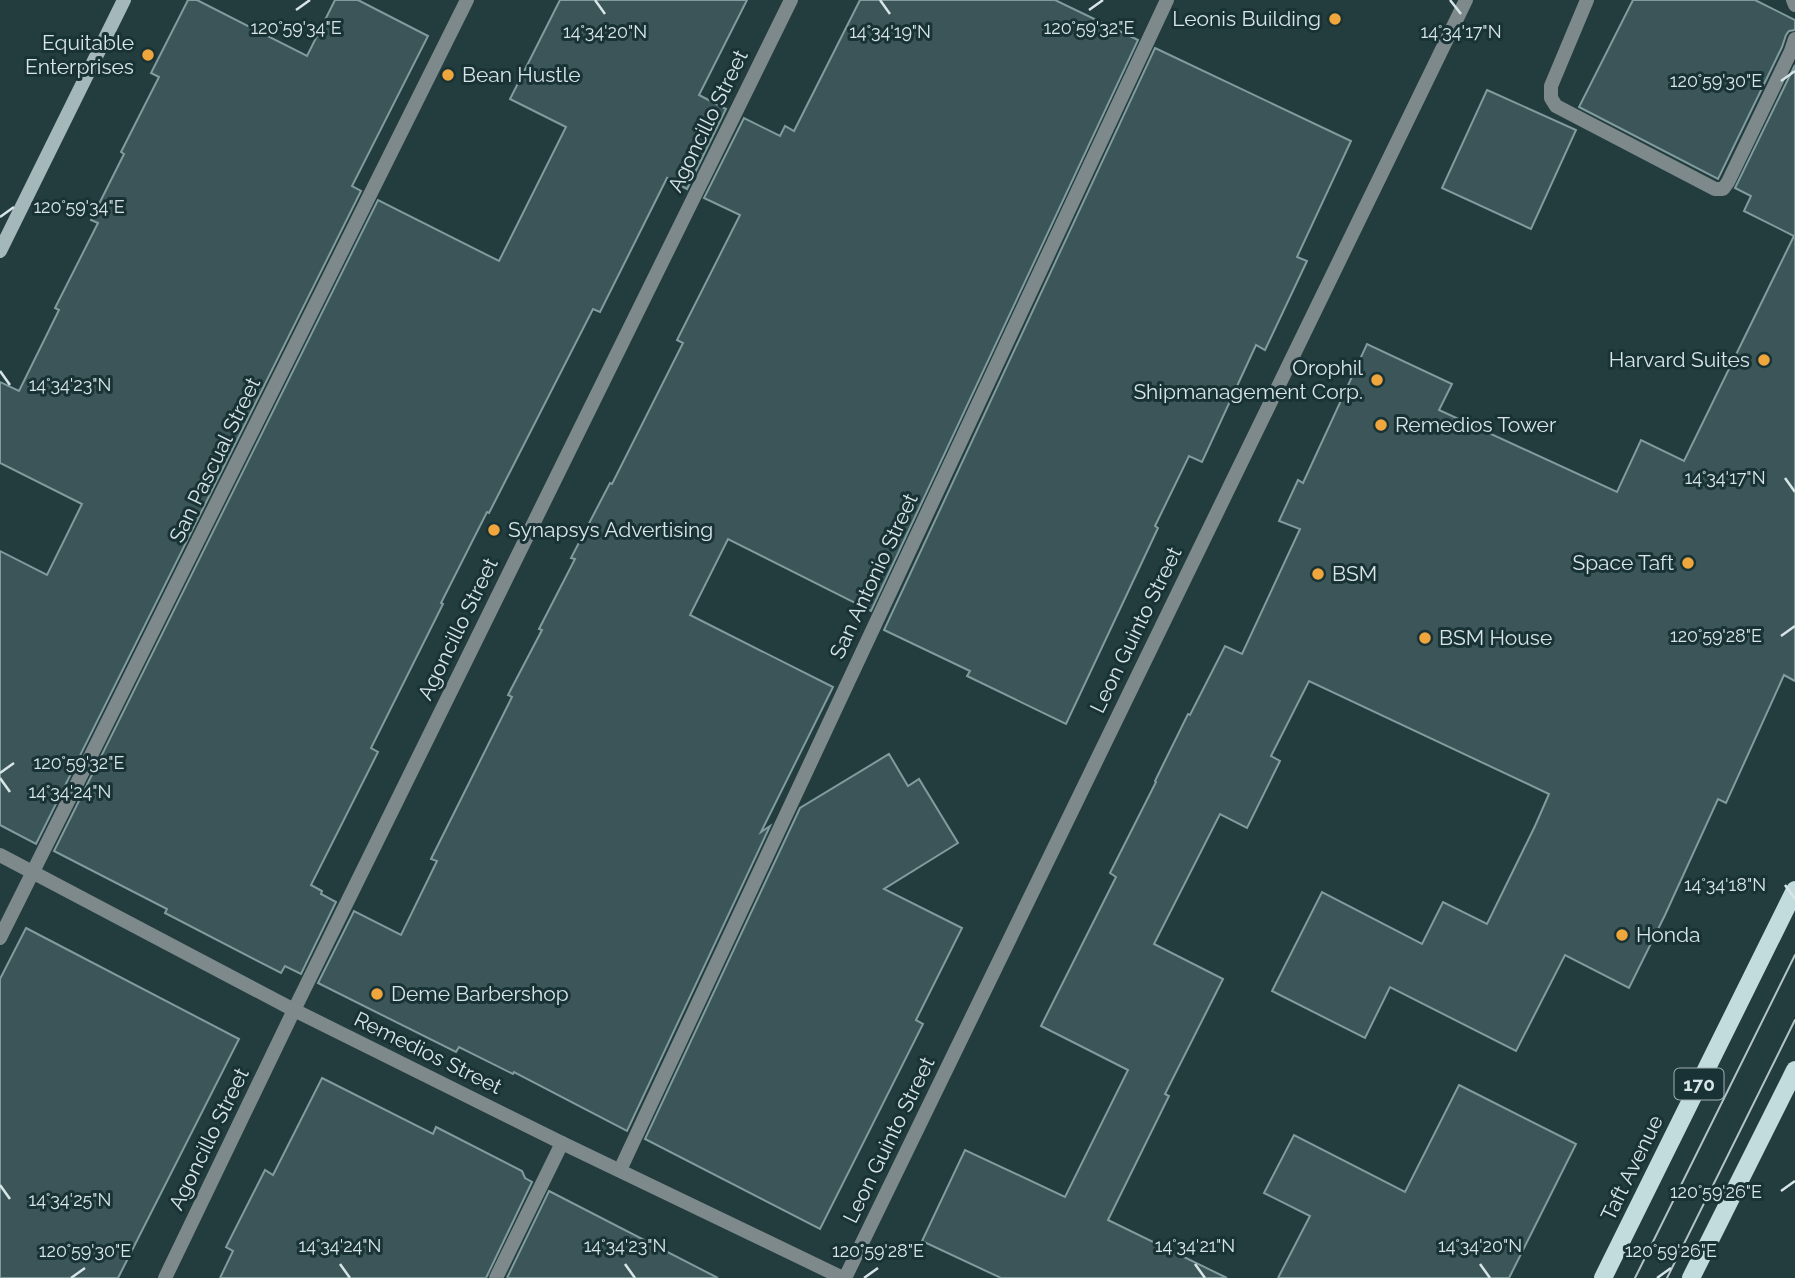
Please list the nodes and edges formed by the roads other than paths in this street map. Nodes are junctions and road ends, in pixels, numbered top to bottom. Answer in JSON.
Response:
{"nodes":[{"id":1,"x":124,"y":0,"type":"edge"},
{"id":2,"x":467,"y":0,"type":"edge"},
{"id":3,"x":791,"y":0,"type":"edge"},
{"id":4,"x":1167,"y":0,"type":"edge"},
{"id":5,"x":1466,"y":0,"type":"edge"},
{"id":6,"x":1587,"y":0,"type":"edge"},
{"id":7,"x":1795,"y":40,"type":"edge"},
{"id":8,"x":0,"y":251,"type":"edge"},
{"id":9,"x":0,"y":855,"type":"edge"},
{"id":10,"x":33,"y":872,"type":"junction"},
{"id":11,"x":1795,"y":890,"type":"edge"},
{"id":12,"x":0,"y":938,"type":"edge"},
{"id":13,"x":294,"y":1010,"type":"junction"},
{"id":14,"x":1795,"y":1070,"type":"edge"},
{"id":15,"x":562,"y":1143,"type":"junction"},
{"id":16,"x":620,"y":1170,"type":"junction"},
{"id":17,"x":165,"y":1278,"type":"edge"},
{"id":18,"x":496,"y":1278,"type":"edge"},
{"id":19,"x":844,"y":1278,"type":"edge"},
{"id":20,"x":1603,"y":1278,"type":"edge"},
{"id":21,"x":1691,"y":1278,"type":"edge"}],
"edges":[{"from":1,"to":8,"type":"main road"},
{"from":2,"to":10,"type":"street","name":"San Pascual Street"},
{"from":3,"to":13,"type":"street","name":"Agoncillo Street"},
{"from":4,"to":16,"type":"street","name":"San Antonio Street"},
{"from":5,"to":19,"type":"street","name":"Leon Guinto Street"},
{"from":6,"to":7,"type":"street"},
{"from":9,"to":10,"type":"street","name":"Remedios Street"},
{"from":10,"to":12,"type":"street","name":"San Pascual Street"},
{"from":10,"to":13,"type":"street","name":"Remedios Street"},
{"from":11,"to":20,"type":"main road","name":"Taft Avenue","number":"170"},
{"from":13,"to":15,"type":"street","name":"Remedios Street"},
{"from":13,"to":17,"type":"street","name":"Agoncillo Street"},
{"from":14,"to":21,"type":"main road"},
{"from":15,"to":16,"type":"street","name":"Remedios Street"},
{"from":15,"to":18,"type":"street"},
{"from":16,"to":19,"type":"street","name":"Remedios Street"}]}
